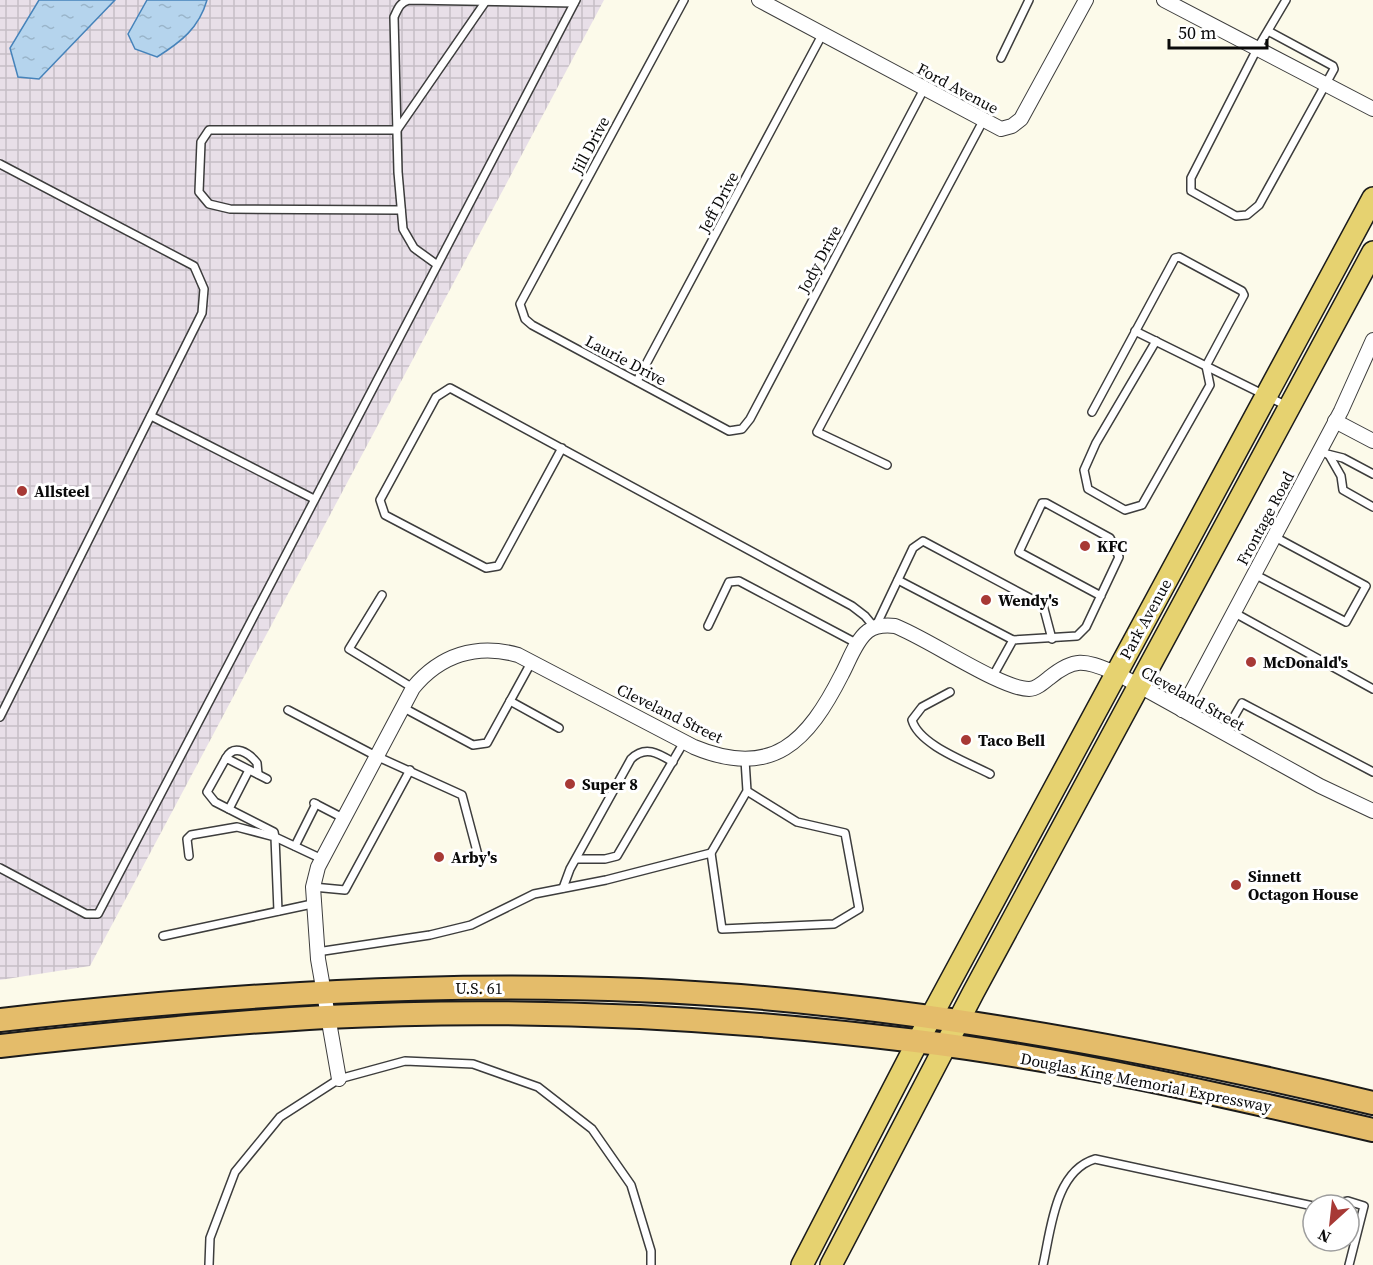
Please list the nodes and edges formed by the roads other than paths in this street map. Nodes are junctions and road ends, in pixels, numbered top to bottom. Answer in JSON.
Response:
{"nodes":[{"id":1,"x":684,"y":0,"type":"edge"},
{"id":2,"x":759,"y":0,"type":"edge"},
{"id":3,"x":1029,"y":0,"type":"edge"},
{"id":4,"x":1086,"y":0,"type":"edge"},
{"id":5,"x":1164,"y":0,"type":"edge"},
{"id":6,"x":1286,"y":0,"type":"edge"},
{"id":7,"x":486,"y":2,"type":"junction"},
{"id":8,"x":575,"y":2,"type":"edge"},
{"id":9,"x":1268,"y":31,"type":"junction"},
{"id":10,"x":822,"y":35,"type":"junction"},
{"id":11,"x":1257,"y":49,"type":"junction"},
{"id":12,"x":1000,"y":58,"type":"dead end"},
{"id":13,"x":1326,"y":84,"type":"junction"},
{"id":14,"x":924,"y":89,"type":"junction"},
{"id":15,"x":1373,"y":110,"type":"edge"},
{"id":16,"x":982,"y":121,"type":"junction"},
{"id":17,"x":397,"y":130,"type":"junction"},
{"id":18,"x":0,"y":164,"type":"edge"},
{"id":19,"x":1373,"y":198,"type":"edge"},
{"id":20,"x":401,"y":210,"type":"junction"},
{"id":21,"x":1373,"y":252,"type":"edge"},
{"id":22,"x":436,"y":264,"type":"junction"},
{"id":23,"x":520,"y":304,"type":"joint"},
{"id":24,"x":1136,"y":331,"type":"junction"},
{"id":25,"x":1373,"y":340,"type":"edge"},
{"id":26,"x":1156,"y":341,"type":"junction"},
{"id":27,"x":1206,"y":366,"type":"junction"},
{"id":28,"x":637,"y":381,"type":"junction"},
{"id":29,"x":1266,"y":395,"type":"junction"},
{"id":30,"x":1289,"y":407,"type":"junction"},
{"id":31,"x":1092,"y":411,"type":"dead end"},
{"id":32,"x":151,"y":416,"type":"junction"},
{"id":33,"x":1335,"y":422,"type":"junction"},
{"id":34,"x":729,"y":431,"type":"joint"},
{"id":35,"x":1373,"y":441,"type":"edge"},
{"id":36,"x":562,"y":448,"type":"junction"},
{"id":37,"x":1324,"y":452,"type":"junction"},
{"id":38,"x":887,"y":465,"type":"dead end"},
{"id":39,"x":1373,"y":474,"type":"edge"},
{"id":40,"x":314,"y":499,"type":"junction"},
{"id":41,"x":1373,"y":507,"type":"edge"},
{"id":42,"x":1273,"y":536,"type":"junction"},
{"id":43,"x":1254,"y":574,"type":"junction"},
{"id":44,"x":898,"y":580,"type":"junction"},
{"id":45,"x":382,"y":595,"type":"dead end"},
{"id":46,"x":1101,"y":596,"type":"junction"},
{"id":47,"x":1233,"y":612,"type":"junction"},
{"id":48,"x":708,"y":626,"type":"dead end"},
{"id":49,"x":875,"y":628,"type":"junction"},
{"id":50,"x":1052,"y":639,"type":"junction"},
{"id":51,"x":1013,"y":640,"type":"junction"},
{"id":52,"x":858,"y":645,"type":"junction"},
{"id":53,"x":532,"y":662,"type":"junction"},
{"id":54,"x":1116,"y":673,"type":"junction"},
{"id":55,"x":993,"y":676,"type":"junction"},
{"id":56,"x":1139,"y":687,"type":"junction"},
{"id":57,"x":413,"y":688,"type":"junction"},
{"id":58,"x":1373,"y":689,"type":"edge"},
{"id":59,"x":950,"y":692,"type":"dead end"},
{"id":60,"x":510,"y":702,"type":"junction"},
{"id":61,"x":402,"y":707,"type":"junction"},
{"id":62,"x":288,"y":710,"type":"dead end"},
{"id":63,"x":1182,"y":710,"type":"junction"},
{"id":64,"x":0,"y":717,"type":"edge"},
{"id":65,"x":559,"y":728,"type":"dead end"},
{"id":66,"x":1224,"y":734,"type":"junction"},
{"id":67,"x":684,"y":742,"type":"junction"},
{"id":68,"x":376,"y":756,"type":"junction"},
{"id":69,"x":226,"y":758,"type":"junction"},
{"id":70,"x":745,"y":760,"type":"junction"},
{"id":71,"x":673,"y":762,"type":"junction"},
{"id":72,"x":249,"y":770,"type":"junction"},
{"id":73,"x":410,"y":770,"type":"junction"},
{"id":74,"x":1373,"y":772,"type":"edge"},
{"id":75,"x":258,"y":774,"type":"junction"},
{"id":76,"x":990,"y":774,"type":"dead end"},
{"id":77,"x":267,"y":779,"type":"dead end"},
{"id":78,"x":747,"y":790,"type":"junction"},
{"id":79,"x":1372,"y":807,"type":"edge"},
{"id":80,"x":229,"y":809,"type":"junction"},
{"id":81,"x":343,"y":818,"type":"junction"},
{"id":82,"x":275,"y":837,"type":"junction"},
{"id":83,"x":295,"y":846,"type":"junction"},
{"id":84,"x":711,"y":853,"type":"junction"},
{"id":85,"x":189,"y":856,"type":"dead end"},
{"id":86,"x":322,"y":859,"type":"junction"},
{"id":87,"x":479,"y":859,"type":"dead end"},
{"id":88,"x":577,"y":859,"type":"junction"},
{"id":89,"x":0,"y":868,"type":"edge"},
{"id":90,"x":313,"y":887,"type":"junction"},
{"id":91,"x":563,"y":888,"type":"junction"},
{"id":92,"x":312,"y":904,"type":"junction"},
{"id":93,"x":278,"y":911,"type":"junction"},
{"id":94,"x":163,"y":936,"type":"dead end"},
{"id":95,"x":317,"y":952,"type":"junction"},
{"id":96,"x":323,"y":991,"type":"junction"},
{"id":97,"x":932,"y":1016,"type":"junction"},
{"id":98,"x":327,"y":1017,"type":"junction"},
{"id":99,"x":0,"y":1020,"type":"edge"},
{"id":100,"x":959,"y":1020,"type":"junction"},
{"id":101,"x":918,"y":1041,"type":"junction"},
{"id":102,"x":947,"y":1045,"type":"junction"},
{"id":103,"x":0,"y":1046,"type":"edge"},
{"id":104,"x":339,"y":1079,"type":"junction"},
{"id":105,"x":1373,"y":1103,"type":"edge"},
{"id":106,"x":1373,"y":1130,"type":"edge"},
{"id":107,"x":1301,"y":1203,"type":"edge"},
{"id":108,"x":1361,"y":1205,"type":"edge"},
{"id":109,"x":1364,"y":1206,"type":"junction"},
{"id":110,"x":1373,"y":1208,"type":"edge"},
{"id":111,"x":209,"y":1265,"type":"edge"},
{"id":112,"x":651,"y":1265,"type":"edge"},
{"id":113,"x":802,"y":1265,"type":"edge"},
{"id":114,"x":831,"y":1265,"type":"edge"},
{"id":115,"x":1043,"y":1265,"type":"edge"},
{"id":116,"x":1349,"y":1265,"type":"edge"}],
"edges":[{"from":1,"to":23,"type":"lane","name":"Jill Drive"},
{"from":2,"to":10,"type":"street","name":"Ford Avenue"},
{"from":3,"to":12,"type":"lane"},
{"from":4,"to":16,"type":"street","name":"Ford Avenue"},
{"from":5,"to":11,"type":"street"},
{"from":6,"to":9,"type":"lane"},
{"from":7,"to":8,"type":"lane"},
{"from":7,"to":17,"type":"lane"},
{"from":7,"to":17,"type":"lane"},
{"from":8,"to":22,"type":"lane"},
{"from":9,"to":11,"type":"lane"},
{"from":9,"to":13,"type":"lane"},
{"from":10,"to":14,"type":"street","name":"Ford Avenue"},
{"from":10,"to":28,"type":"lane","name":"Jeff Drive"},
{"from":11,"to":13,"type":"street"},
{"from":11,"to":13,"type":"lane"},
{"from":13,"to":15,"type":"street"},
{"from":14,"to":16,"type":"street","name":"Ford Avenue"},
{"from":14,"to":34,"type":"lane","name":"Jody Drive"},
{"from":16,"to":38,"type":"lane"},
{"from":17,"to":20,"type":"lane"},
{"from":17,"to":20,"type":"lane"},
{"from":18,"to":32,"type":"lane"},
{"from":19,"to":29,"type":"main road","name":"Park Avenue"},
{"from":20,"to":22,"type":"lane"},
{"from":21,"to":30,"type":"main road","name":"Park Avenue"},
{"from":22,"to":40,"type":"lane"},
{"from":23,"to":28,"type":"lane","name":"Laurie Drive"},
{"from":24,"to":26,"type":"lane"},
{"from":24,"to":27,"type":"lane"},
{"from":24,"to":31,"type":"lane"},
{"from":25,"to":33,"type":"street","name":"Frontage Road"},
{"from":26,"to":27,"type":"lane"},
{"from":26,"to":27,"type":"lane"},
{"from":27,"to":29,"type":"lane"},
{"from":28,"to":34,"type":"lane","name":"Laurie Drive"},
{"from":29,"to":30,"type":"lane"},
{"from":29,"to":54,"type":"main road","name":"Park Avenue"},
{"from":30,"to":56,"type":"main road","name":"Park Avenue"},
{"from":32,"to":40,"type":"lane"},
{"from":32,"to":64,"type":"lane"},
{"from":33,"to":35,"type":"street"},
{"from":33,"to":37,"type":"street","name":"Frontage Road"},
{"from":36,"to":36,"type":"lane"},
{"from":36,"to":49,"type":"lane"},
{"from":37,"to":39,"type":"lane"},
{"from":37,"to":41,"type":"lane"},
{"from":37,"to":42,"type":"street","name":"Frontage Road"},
{"from":40,"to":89,"type":"lane"},
{"from":42,"to":43,"type":"street","name":"Frontage Road"},
{"from":42,"to":43,"type":"lane"},
{"from":43,"to":47,"type":"street","name":"Frontage Road"},
{"from":44,"to":49,"type":"lane"},
{"from":44,"to":50,"type":"lane"},
{"from":44,"to":51,"type":"lane"},
{"from":45,"to":57,"type":"lane"},
{"from":46,"to":46,"type":"lane"},
{"from":46,"to":50,"type":"lane"},
{"from":47,"to":58,"type":"lane"},
{"from":47,"to":63,"type":"street","name":"Frontage Road"},
{"from":48,"to":52,"type":"lane"},
{"from":49,"to":52,"type":"street","name":"Cleveland Street"},
{"from":49,"to":55,"type":"street","name":"Cleveland Street"},
{"from":50,"to":51,"type":"lane"},
{"from":51,"to":55,"type":"lane"},
{"from":52,"to":70,"type":"street","name":"Cleveland Street"},
{"from":53,"to":57,"type":"street","name":"Cleveland Street"},
{"from":53,"to":60,"type":"lane"},
{"from":53,"to":67,"type":"street","name":"Cleveland Street"},
{"from":54,"to":55,"type":"street","name":"Cleveland Street"},
{"from":54,"to":56,"type":"street","name":"Cleveland Street"},
{"from":54,"to":97,"type":"main road","name":"Park Avenue"},
{"from":56,"to":63,"type":"street","name":"Cleveland Street"},
{"from":56,"to":100,"type":"main road","name":"Park Avenue"},
{"from":57,"to":61,"type":"street","name":"Cleveland Street"},
{"from":59,"to":76,"type":"lane"},
{"from":60,"to":61,"type":"lane"},
{"from":60,"to":65,"type":"lane"},
{"from":61,"to":68,"type":"street","name":"Cleveland Street"},
{"from":62,"to":68,"type":"lane"},
{"from":63,"to":66,"type":"street","name":"Cleveland Street"},
{"from":66,"to":74,"type":"lane"},
{"from":66,"to":79,"type":"street","name":"Cleveland Street"},
{"from":67,"to":70,"type":"street","name":"Cleveland Street"},
{"from":67,"to":71,"type":"lane"},
{"from":68,"to":73,"type":"lane"},
{"from":68,"to":81,"type":"street","name":"Cleveland Street"},
{"from":69,"to":72,"type":"lane"},
{"from":69,"to":75,"type":"lane"},
{"from":69,"to":80,"type":"lane"},
{"from":70,"to":78,"type":"lane"},
{"from":71,"to":88,"type":"lane"},
{"from":71,"to":88,"type":"lane"},
{"from":72,"to":75,"type":"lane"},
{"from":72,"to":80,"type":"lane"},
{"from":73,"to":87,"type":"lane"},
{"from":73,"to":90,"type":"lane"},
{"from":75,"to":77,"type":"lane"},
{"from":78,"to":84,"type":"lane"},
{"from":78,"to":84,"type":"lane"},
{"from":80,"to":82,"type":"lane"},
{"from":81,"to":83,"type":"lane"},
{"from":81,"to":86,"type":"street","name":"Cleveland Street"},
{"from":82,"to":83,"type":"lane"},
{"from":82,"to":85,"type":"lane"},
{"from":82,"to":93,"type":"lane"},
{"from":83,"to":86,"type":"lane"},
{"from":84,"to":91,"type":"lane"},
{"from":86,"to":90,"type":"street","name":"Cleveland Street"},
{"from":88,"to":91,"type":"lane"},
{"from":90,"to":92,"type":"street","name":"Cleveland Street"},
{"from":91,"to":95,"type":"lane"},
{"from":92,"to":93,"type":"lane"},
{"from":92,"to":95,"type":"street","name":"Cleveland Street"},
{"from":93,"to":94,"type":"lane"},
{"from":95,"to":96,"type":"street","name":"Cleveland Street"},
{"from":96,"to":97,"type":"highway","name":"U.S. 61"},
{"from":96,"to":98,"type":"street","name":"Cleveland Street"},
{"from":96,"to":99,"type":"highway","name":"U.S. 61"},
{"from":97,"to":100,"type":"highway","name":"U.S. 61"},
{"from":97,"to":101,"type":"main road","name":"Park Avenue"},
{"from":98,"to":101,"type":"highway","name":"U.S. 61"},
{"from":98,"to":103,"type":"highway","name":"U.S. 61"},
{"from":98,"to":104,"type":"street","name":"Cleveland Street"},
{"from":100,"to":102,"type":"main road","name":"Park Avenue"},
{"from":100,"to":105,"type":"highway","name":"Douglas King Memorial Expressway"},
{"from":101,"to":102,"type":"highway","name":"Douglas King Memorial Expressway"},
{"from":101,"to":113,"type":"main road","name":"Park Avenue"},
{"from":102,"to":106,"type":"highway","name":"Douglas King Memorial Expressway"},
{"from":102,"to":114,"type":"main road","name":"Park Avenue"},
{"from":104,"to":111,"type":"lane"},
{"from":104,"to":112,"type":"lane"},
{"from":107,"to":115,"type":"lane"},
{"from":108,"to":109,"type":"lane"},
{"from":109,"to":110,"type":"lane"},
{"from":109,"to":116,"type":"lane"}]}
